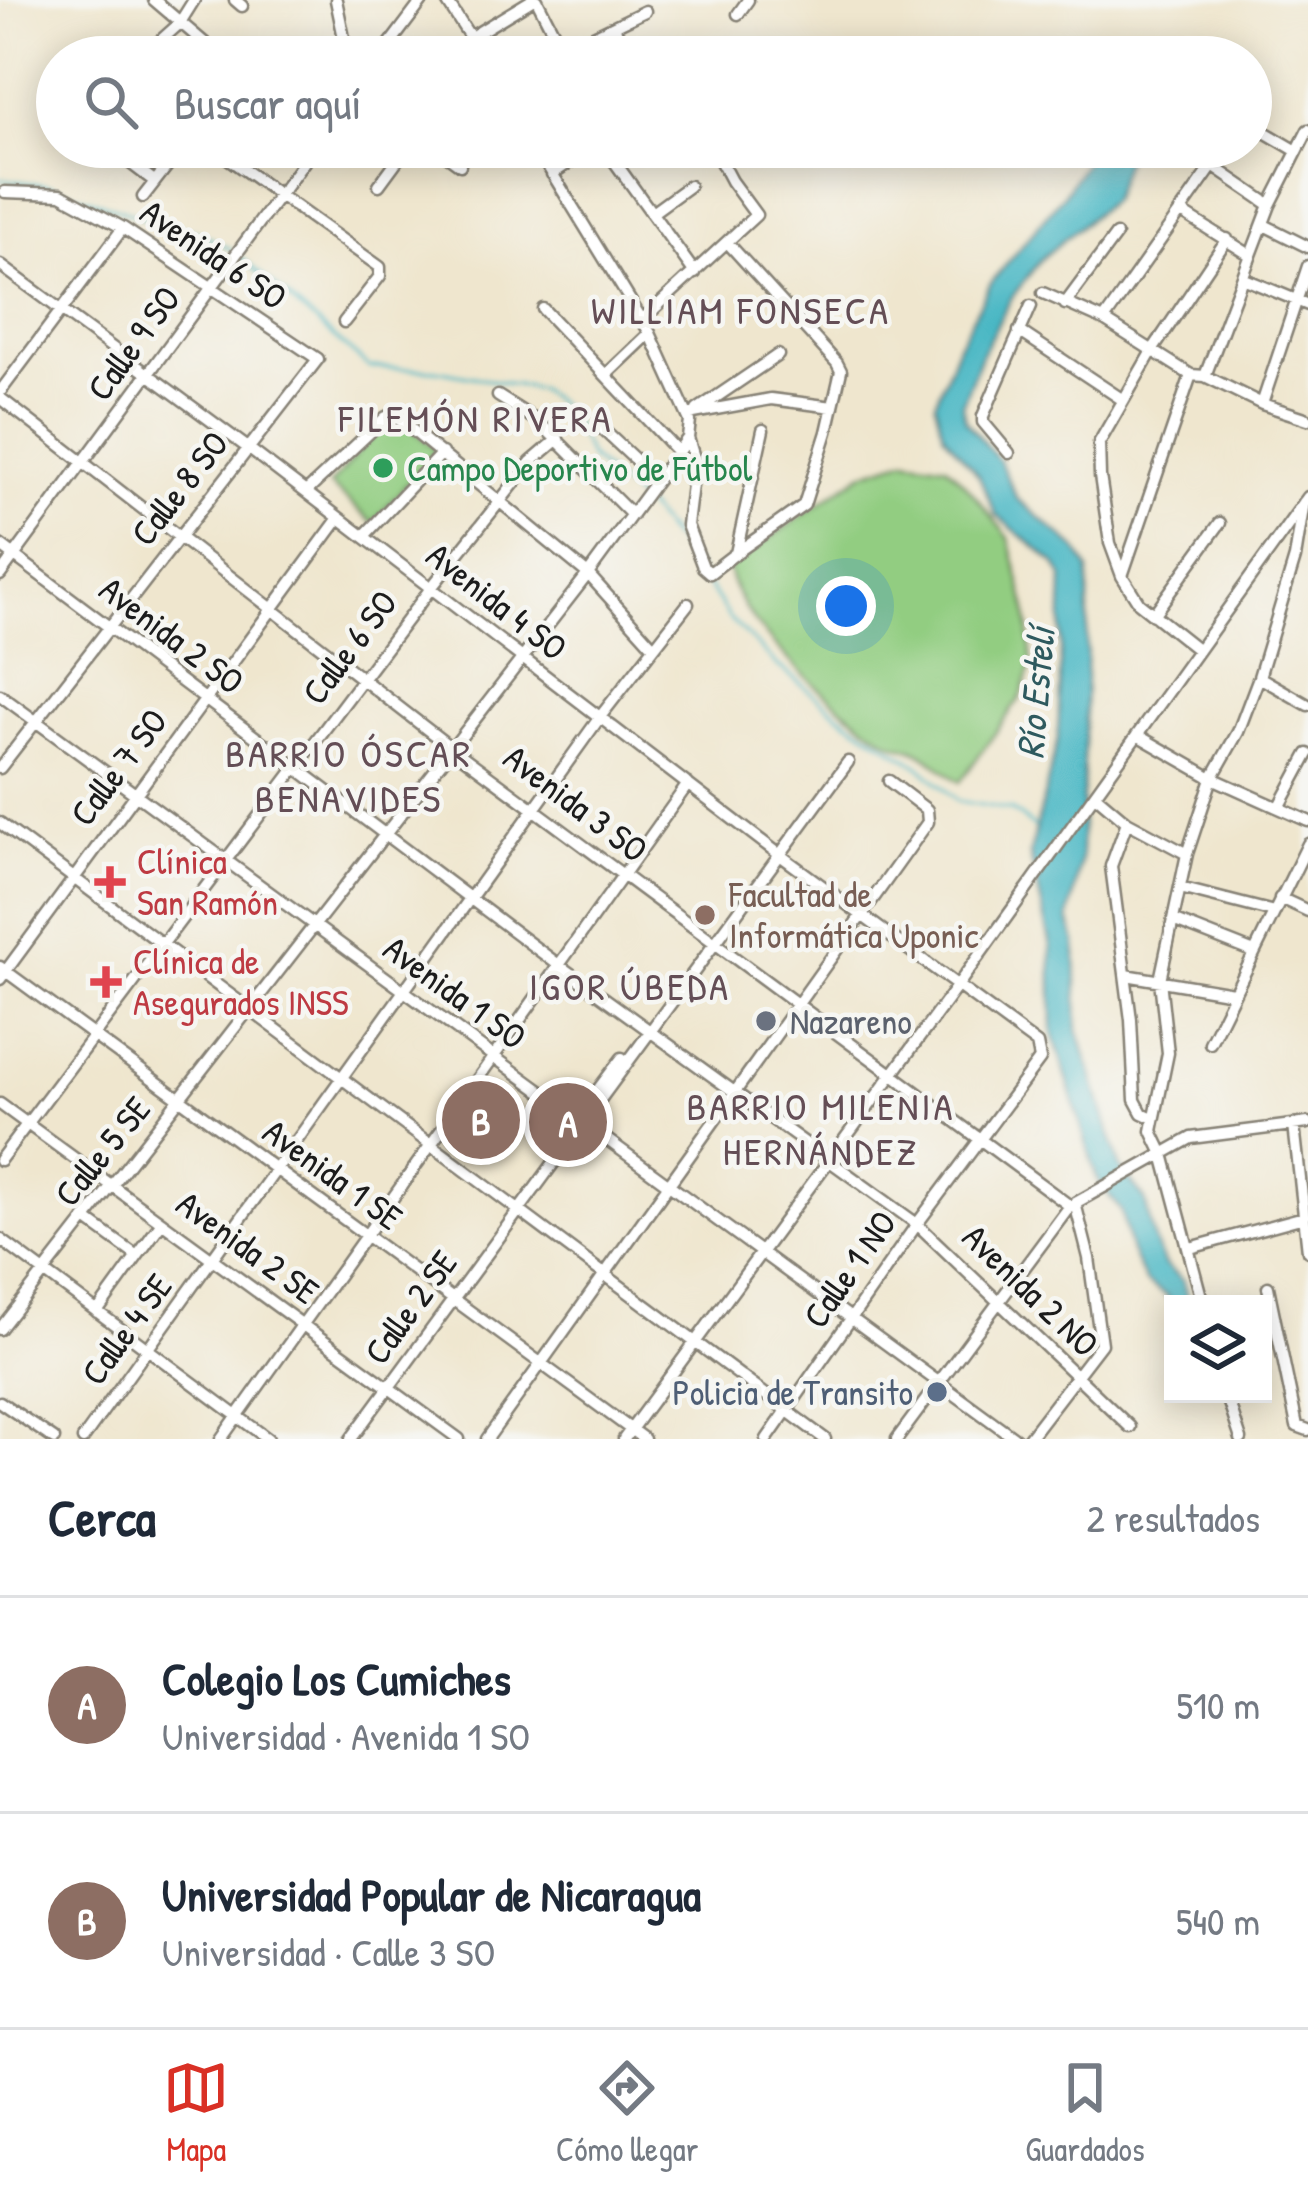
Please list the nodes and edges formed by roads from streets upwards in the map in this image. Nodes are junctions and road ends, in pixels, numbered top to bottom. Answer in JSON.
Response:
{"nodes":[{"id":1,"x":154,"y":0,"type":"edge"},
{"id":2,"x":194,"y":0,"type":"edge"},
{"id":3,"x":336,"y":0,"type":"edge"},
{"id":4,"x":423,"y":0,"type":"edge"},
{"id":5,"x":446,"y":0,"type":"edge"},
{"id":6,"x":534,"y":0,"type":"edge"},
{"id":7,"x":748,"y":0,"type":"edge"},
{"id":8,"x":645,"y":11,"type":"dead end"},
{"id":9,"x":738,"y":14,"type":"dead end"},
{"id":10,"x":179,"y":24,"type":"junction"},
{"id":11,"x":614,"y":27,"type":"junction"},
{"id":12,"x":166,"y":36,"type":"edge"},
{"id":13,"x":194,"y":36,"type":"edge"},
{"id":14,"x":344,"y":36,"type":"edge"},
{"id":15,"x":396,"y":36,"type":"edge"},
{"id":16,"x":470,"y":36,"type":"edge"},
{"id":17,"x":473,"y":36,"type":"edge"},
{"id":18,"x":554,"y":36,"type":"edge"},
{"id":19,"x":597,"y":36,"type":"edge"},
{"id":20,"x":618,"y":36,"type":"edge"},
{"id":21,"x":1308,"y":130,"type":"edge"},
{"id":22,"x":1272,"y":137,"type":"edge"},
{"id":23,"x":1298,"y":152,"type":"junction"},
{"id":24,"x":137,"y":168,"type":"edge"},
{"id":25,"x":165,"y":168,"type":"edge"},
{"id":26,"x":242,"y":168,"type":"edge"},
{"id":27,"x":300,"y":168,"type":"edge"},
{"id":28,"x":392,"y":168,"type":"edge"},
{"id":29,"x":548,"y":168,"type":"edge"},
{"id":30,"x":561,"y":168,"type":"edge"},
{"id":31,"x":620,"y":168,"type":"edge"},
{"id":32,"x":724,"y":168,"type":"edge"},
{"id":33,"x":1212,"y":168,"type":"edge"},
{"id":34,"x":1216,"y":168,"type":"edge"},
{"id":35,"x":552,"y":174,"type":"junction"},
{"id":36,"x":154,"y":181,"type":"junction"},
{"id":37,"x":379,"y":185,"type":"dead end"},
{"id":38,"x":688,"y":186,"type":"dead end"},
{"id":39,"x":5,"y":192,"type":"dead end"},
{"id":40,"x":281,"y":195,"type":"junction"},
{"id":41,"x":143,"y":197,"type":"dead end"},
{"id":42,"x":1270,"y":205,"type":"junction"},
{"id":43,"x":1180,"y":211,"type":"junction"},
{"id":44,"x":652,"y":212,"type":"junction"},
{"id":45,"x":1264,"y":225,"type":"junction"},
{"id":46,"x":123,"y":228,"type":"junction"},
{"id":47,"x":1116,"y":235,"type":"dead end"},
{"id":48,"x":1227,"y":239,"type":"junction"},
{"id":49,"x":727,"y":242,"type":"junction"},
{"id":50,"x":1308,"y":247,"type":"edge"},
{"id":51,"x":1250,"y":254,"type":"junction"},
{"id":52,"x":0,"y":265,"type":"edge"},
{"id":53,"x":1308,"y":266,"type":"edge"},
{"id":54,"x":695,"y":273,"type":"junction"},
{"id":55,"x":1245,"y":279,"type":"junction"},
{"id":56,"x":210,"y":287,"type":"junction"},
{"id":57,"x":1043,"y":293,"type":"dead end"},
{"id":58,"x":1302,"y":303,"type":"edge"},
{"id":59,"x":1065,"y":304,"type":"junction"},
{"id":60,"x":1031,"y":306,"type":"dead end"},
{"id":61,"x":543,"y":309,"type":"dead end"},
{"id":62,"x":61,"y":311,"type":"junction"},
{"id":63,"x":642,"y":320,"type":"junction"},
{"id":64,"x":1104,"y":320,"type":"junction"},
{"id":65,"x":344,"y":322,"type":"dead end"},
{"id":66,"x":1019,"y":331,"type":"junction"},
{"id":67,"x":650,"y":333,"type":"junction"},
{"id":68,"x":1152,"y":351,"type":"junction"},
{"id":69,"x":778,"y":355,"type":"dead end"},
{"id":70,"x":319,"y":359,"type":"joint"},
{"id":71,"x":147,"y":374,"type":"junction"},
{"id":72,"x":606,"y":375,"type":"junction"},
{"id":73,"x":1198,"y":376,"type":"junction"},
{"id":74,"x":0,"y":395,"type":"edge"},
{"id":75,"x":498,"y":397,"type":"dead end"},
{"id":76,"x":1123,"y":400,"type":"junction"},
{"id":77,"x":1262,"y":404,"type":"junction"},
{"id":78,"x":832,"y":407,"type":"junction"},
{"id":79,"x":690,"y":414,"type":"junction"},
{"id":80,"x":1308,"y":419,"type":"edge"},
{"id":81,"x":599,"y":426,"type":"dead end"},
{"id":82,"x":764,"y":430,"type":"dead end"},
{"id":83,"x":688,"y":438,"type":"junction"},
{"id":84,"x":558,"y":439,"type":"junction"},
{"id":85,"x":248,"y":448,"type":"junction"},
{"id":86,"x":677,"y":451,"type":"junction"},
{"id":87,"x":442,"y":453,"type":"junction"},
{"id":88,"x":1010,"y":453,"type":"dead end"},
{"id":89,"x":84,"y":463,"type":"junction"},
{"id":90,"x":657,"y":479,"type":"junction"},
{"id":91,"x":306,"y":492,"type":"junction"},
{"id":92,"x":1307,"y":498,"type":"edge"},
{"id":93,"x":499,"y":502,"type":"junction"},
{"id":94,"x":638,"y":506,"type":"junction"},
{"id":95,"x":339,"y":518,"type":"junction"},
{"id":96,"x":1220,"y":523,"type":"dead end"},
{"id":97,"x":364,"y":536,"type":"junction"},
{"id":98,"x":182,"y":537,"type":"junction"},
{"id":99,"x":0,"y":545,"type":"edge"},
{"id":100,"x":736,"y":554,"type":"junction"},
{"id":101,"x":14,"y":556,"type":"junction"},
{"id":102,"x":588,"y":574,"type":"junction"},
{"id":103,"x":0,"y":575,"type":"edge"},
{"id":104,"x":1122,"y":576,"type":"junction"},
{"id":105,"x":431,"y":587,"type":"junction"},
{"id":106,"x":688,"y":604,"type":"dead end"},
{"id":107,"x":273,"y":607,"type":"junction"},
{"id":108,"x":1153,"y":616,"type":"junction"},
{"id":109,"x":110,"y":625,"type":"junction"},
{"id":110,"x":652,"y":645,"type":"junction"},
{"id":111,"x":1197,"y":649,"type":"junction"},
{"id":112,"x":520,"y":658,"type":"junction"},
{"id":113,"x":1258,"y":677,"type":"junction"},
{"id":114,"x":364,"y":679,"type":"junction"},
{"id":115,"x":0,"y":695,"type":"edge"},
{"id":116,"x":206,"y":698,"type":"junction"},
{"id":117,"x":1308,"y":706,"type":"edge"},
{"id":118,"x":600,"y":717,"type":"junction"},
{"id":119,"x":36,"y":721,"type":"junction"},
{"id":120,"x":1137,"y":735,"type":"junction"},
{"id":121,"x":450,"y":747,"type":"junction"},
{"id":122,"x":1308,"y":754,"type":"edge"},
{"id":123,"x":848,"y":762,"type":"dead end"},
{"id":124,"x":296,"y":767,"type":"junction"},
{"id":125,"x":0,"y":768,"type":"edge"},
{"id":126,"x":1212,"y":778,"type":"junction"},
{"id":127,"x":889,"y":781,"type":"dead end"},
{"id":128,"x":688,"y":784,"type":"junction"},
{"id":129,"x":134,"y":795,"type":"junction"},
{"id":130,"x":1094,"y":796,"type":"junction"},
{"id":131,"x":1280,"y":806,"type":"junction"},
{"id":132,"x":534,"y":809,"type":"junction"},
{"id":133,"x":1308,"y":821,"type":"edge"},
{"id":134,"x":1127,"y":822,"type":"junction"},
{"id":135,"x":0,"y":823,"type":"edge"},
{"id":136,"x":384,"y":834,"type":"junction"},
{"id":137,"x":1308,"y":844,"type":"edge"},
{"id":138,"x":1186,"y":854,"type":"junction"},
{"id":139,"x":780,"y":855,"type":"junction"},
{"id":140,"x":225,"y":859,"type":"junction"},
{"id":141,"x":623,"y":876,"type":"junction"},
{"id":142,"x":72,"y":878,"type":"junction"},
{"id":143,"x":1180,"y":888,"type":"junction"},
{"id":144,"x":470,"y":898,"type":"junction"},
{"id":145,"x":1280,"y":898,"type":"junction"},
{"id":146,"x":1308,"y":911,"type":"edge"},
{"id":147,"x":1274,"y":912,"type":"junction"},
{"id":148,"x":862,"y":916,"type":"junction"},
{"id":149,"x":1173,"y":920,"type":"junction"},
{"id":150,"x":313,"y":926,"type":"junction"},
{"id":151,"x":714,"y":944,"type":"junction"},
{"id":152,"x":161,"y":945,"type":"junction"},
{"id":153,"x":1254,"y":952,"type":"junction"},
{"id":154,"x":560,"y":966,"type":"junction"},
{"id":155,"x":2,"y":972,"type":"edge"},
{"id":156,"x":1126,"y":975,"type":"junction"},
{"id":157,"x":1160,"y":980,"type":"junction"},
{"id":158,"x":958,"y":986,"type":"junction"},
{"id":159,"x":404,"y":993,"type":"junction"},
{"id":160,"x":1233,"y":993,"type":"junction"},
{"id":161,"x":796,"y":1007,"type":"junction"},
{"id":162,"x":249,"y":1009,"type":"junction"},
{"id":163,"x":649,"y":1031,"type":"junction"},
{"id":164,"x":92,"y":1036,"type":"junction"},
{"id":165,"x":1210,"y":1043,"type":"dead end"},
{"id":166,"x":1037,"y":1044,"type":"joint"},
{"id":167,"x":496,"y":1057,"type":"junction"},
{"id":168,"x":892,"y":1074,"type":"junction"},
{"id":169,"x":341,"y":1077,"type":"junction"},
{"id":170,"x":735,"y":1096,"type":"junction"},
{"id":171,"x":180,"y":1101,"type":"junction"},
{"id":172,"x":0,"y":1104,"type":"edge"},
{"id":173,"x":1153,"y":1118,"type":"junction"},
{"id":174,"x":582,"y":1121,"type":"junction"},
{"id":175,"x":28,"y":1124,"type":"junction"},
{"id":176,"x":1308,"y":1124,"type":"edge"},
{"id":177,"x":1294,"y":1125,"type":"junction"},
{"id":178,"x":979,"y":1139,"type":"junction"},
{"id":179,"x":430,"y":1145,"type":"junction"},
{"id":180,"x":1169,"y":1151,"type":"junction"},
{"id":181,"x":0,"y":1160,"type":"edge"},
{"id":182,"x":827,"y":1161,"type":"junction"},
{"id":183,"x":275,"y":1168,"type":"junction"},
{"id":184,"x":670,"y":1185,"type":"junction"},
{"id":185,"x":111,"y":1186,"type":"junction"},
{"id":186,"x":1072,"y":1204,"type":"junction"},
{"id":187,"x":518,"y":1210,"type":"junction"},
{"id":188,"x":1304,"y":1217,"type":"junction"},
{"id":189,"x":86,"y":1219,"type":"junction"},
{"id":190,"x":162,"y":1222,"type":"junction"},
{"id":191,"x":917,"y":1224,"type":"junction"},
{"id":192,"x":367,"y":1236,"type":"junction"},
{"id":193,"x":0,"y":1239,"type":"edge"},
{"id":194,"x":1190,"y":1248,"type":"junction"},
{"id":195,"x":760,"y":1251,"type":"junction"},
{"id":196,"x":1308,"y":1251,"type":"edge"},
{"id":197,"x":136,"y":1256,"type":"junction"},
{"id":198,"x":215,"y":1258,"type":"junction"},
{"id":199,"x":44,"y":1272,"type":"junction"},
{"id":200,"x":605,"y":1276,"type":"junction"},
{"id":201,"x":1268,"y":1287,"type":"dead end"},
{"id":202,"x":1202,"y":1295,"type":"edge"},
{"id":203,"x":453,"y":1298,"type":"junction"},
{"id":204,"x":1002,"y":1301,"type":"junction"},
{"id":205,"x":97,"y":1312,"type":"junction"},
{"id":206,"x":852,"y":1317,"type":"junction"},
{"id":207,"x":303,"y":1324,"type":"junction"},
{"id":208,"x":0,"y":1329,"type":"edge"},
{"id":209,"x":696,"y":1342,"type":"junction"},
{"id":210,"x":1280,"y":1347,"type":"junction"},
{"id":211,"x":1272,"y":1349,"type":"edge"},
{"id":212,"x":148,"y":1350,"type":"junction"},
{"id":213,"x":543,"y":1365,"type":"junction"},
{"id":214,"x":1076,"y":1375,"type":"junction"},
{"id":215,"x":941,"y":1382,"type":"junction"},
{"id":216,"x":389,"y":1387,"type":"junction"},
{"id":217,"x":0,"y":1402,"type":"edge"},
{"id":218,"x":1229,"y":1403,"type":"edge"},
{"id":219,"x":785,"y":1410,"type":"junction"},
{"id":220,"x":237,"y":1416,"type":"junction"},
{"id":221,"x":1130,"y":1427,"type":"dead end"},
{"id":222,"x":1308,"y":1430,"type":"edge"},
{"id":223,"x":628,"y":1434,"type":"edge"},
{"id":224,"x":54,"y":1439,"type":"edge"},
{"id":225,"x":83,"y":1439,"type":"edge"},
{"id":226,"x":220,"y":1439,"type":"edge"},
{"id":227,"x":268,"y":1439,"type":"edge"},
{"id":228,"x":351,"y":1439,"type":"edge"},
{"id":229,"x":459,"y":1439,"type":"edge"},
{"id":230,"x":487,"y":1439,"type":"edge"},
{"id":231,"x":644,"y":1439,"type":"edge"},
{"id":232,"x":766,"y":1439,"type":"edge"},
{"id":233,"x":825,"y":1439,"type":"edge"},
{"id":234,"x":897,"y":1439,"type":"edge"},
{"id":235,"x":1016,"y":1439,"type":"edge"},
{"id":236,"x":1028,"y":1439,"type":"edge"},
{"id":237,"x":1241,"y":1439,"type":"edge"}],
"edges":[{"from":1,"to":10,"type":"street"},
{"from":2,"to":10,"type":"street"},
{"from":3,"to":14,"type":"street"},
{"from":4,"to":15,"type":"street"},
{"from":5,"to":16,"type":"street"},
{"from":6,"to":17,"type":"street"},
{"from":6,"to":18,"type":"street"},
{"from":7,"to":9,"type":"street"},
{"from":8,"to":11,"type":"street"},
{"from":10,"to":12,"type":"street"},
{"from":10,"to":13,"type":"street"},
{"from":11,"to":19,"type":"street"},
{"from":11,"to":20,"type":"street"},
{"from":21,"to":23,"type":"street"},
{"from":22,"to":23,"type":"street"},
{"from":23,"to":42,"type":"street"},
{"from":24,"to":36,"type":"street"},
{"from":25,"to":36,"type":"street"},
{"from":26,"to":40,"type":"street"},
{"from":27,"to":40,"type":"street","name":"Calle 9 SO"},
{"from":28,"to":37,"type":"street"},
{"from":29,"to":35,"type":"street"},
{"from":30,"to":35,"type":"street"},
{"from":31,"to":44,"type":"street"},
{"from":32,"to":49,"type":"street"},
{"from":33,"to":43,"type":"street"},
{"from":34,"to":42,"type":"street"},
{"from":35,"to":63,"type":"street"},
{"from":36,"to":41,"type":"street"},
{"from":38,"to":44,"type":"street"},
{"from":39,"to":46,"type":"street","name":"Avenida 6 SO"},
{"from":40,"to":56,"type":"street","name":"Calle 9 SO"},
{"from":40,"to":65,"type":"street"},
{"from":42,"to":45,"type":"street"},
{"from":43,"to":48,"type":"street"},
{"from":43,"to":64,"type":"street"},
{"from":44,"to":54,"type":"street"},
{"from":45,"to":50,"type":"street"},
{"from":45,"to":51,"type":"street"},
{"from":46,"to":56,"type":"street","name":"Avenida 6 SO"},
{"from":46,"to":62,"type":"street"},
{"from":47,"to":59,"type":"street"},
{"from":48,"to":51,"type":"street"},
{"from":48,"to":68,"type":"street"},
{"from":49,"to":54,"type":"street"},
{"from":49,"to":78,"type":"street"},
{"from":51,"to":55,"type":"street"},
{"from":52,"to":62,"type":"street","name":"Avenida 4 SO"},
{"from":53,"to":58,"type":"street"},
{"from":54,"to":63,"type":"street"},
{"from":55,"to":58,"type":"street"},
{"from":55,"to":73,"type":"street"},
{"from":56,"to":70,"type":"street","name":"Avenida 6 SO"},
{"from":56,"to":71,"type":"street","name":"Calle 9 SO"},
{"from":57,"to":59,"type":"street"},
{"from":58,"to":77,"type":"street"},
{"from":59,"to":64,"type":"street"},
{"from":60,"to":66,"type":"street"},
{"from":61,"to":72,"type":"street"},
{"from":62,"to":71,"type":"street","name":"Avenida 4 SO"},
{"from":62,"to":74,"type":"street"},
{"from":63,"to":67,"type":"street"},
{"from":64,"to":68,"type":"street"},
{"from":66,"to":76,"type":"street"},
{"from":66,"to":88,"type":"street"},
{"from":67,"to":72,"type":"street"},
{"from":67,"to":79,"type":"street"},
{"from":68,"to":73,"type":"street"},
{"from":68,"to":76,"type":"street"},
{"from":69,"to":79,"type":"street"},
{"from":70,"to":85,"type":"street","name":"Calle 8 SO"},
{"from":71,"to":85,"type":"street","name":"Avenida 4 SO"},
{"from":71,"to":89,"type":"street","name":"Calle 9 SO"},
{"from":72,"to":86,"type":"street"},
{"from":73,"to":77,"type":"street"},
{"from":73,"to":104,"type":"street"},
{"from":74,"to":89,"type":"street","name":"Avenida 3 SO"},
{"from":75,"to":84,"type":"street"},
{"from":76,"to":104,"type":"street"},
{"from":77,"to":80,"type":"street"},
{"from":78,"to":79,"type":"street"},
{"from":78,"to":100,"type":"street"},
{"from":79,"to":83,"type":"street"},
{"from":81,"to":90,"type":"street"},
{"from":82,"to":100,"type":"street"},
{"from":83,"to":86,"type":"street","name":"Calle 5 SE"},
{"from":83,"to":100,"type":"street"},
{"from":84,"to":93,"type":"street","name":"Calle 6 SO"},
{"from":84,"to":94,"type":"street"},
{"from":85,"to":91,"type":"street","name":"Avenida 4 SO"},
{"from":85,"to":98,"type":"street","name":"Calle 8 SO"},
{"from":86,"to":90,"type":"street","name":"Calle 5 SE"},
{"from":87,"to":91,"type":"street"},
{"from":87,"to":93,"type":"street"},
{"from":87,"to":97,"type":"street"},
{"from":89,"to":98,"type":"street","name":"Avenida 3 SO"},
{"from":89,"to":101,"type":"street","name":"Calle 9 SO"},
{"from":90,"to":94,"type":"street","name":"Calle 5 SE"},
{"from":91,"to":95,"type":"street","name":"Avenida 4 SO"},
{"from":92,"to":111,"type":"street"},
{"from":92,"to":113,"type":"street"},
{"from":93,"to":102,"type":"street"},
{"from":93,"to":105,"type":"street","name":"Calle 6 SO"},
{"from":94,"to":102,"type":"street","name":"Calle 5 SE"},
{"from":95,"to":97,"type":"street","name":"Avenida 4 SO"},
{"from":95,"to":107,"type":"street","name":"Calle 7 SO"},
{"from":96,"to":108,"type":"street"},
{"from":97,"to":105,"type":"street","name":"Avenida 4 SO"},
{"from":98,"to":107,"type":"street","name":"Avenida 3 SO"},
{"from":98,"to":109,"type":"street","name":"Calle 8 SO"},
{"from":99,"to":101,"type":"street","name":"Avenida 2 SO"},
{"from":101,"to":103,"type":"street","name":"Calle 9 SO"},
{"from":101,"to":109,"type":"street","name":"Avenida 2 SO"},
{"from":102,"to":110,"type":"street"},
{"from":102,"to":112,"type":"street","name":"Calle 5 SE"},
{"from":104,"to":108,"type":"street"},
{"from":105,"to":112,"type":"street","name":"Avenida 4 SO"},
{"from":105,"to":114,"type":"street","name":"Calle 6 SO"},
{"from":106,"to":110,"type":"street","name":"Calle 4 SE"},
{"from":107,"to":114,"type":"street","name":"Avenida 3 SO"},
{"from":107,"to":116,"type":"street","name":"Calle 7 SO"},
{"from":108,"to":111,"type":"street"},
{"from":109,"to":116,"type":"street","name":"Avenida 2 SO"},
{"from":109,"to":119,"type":"street","name":"Calle 8 SO"},
{"from":110,"to":118,"type":"street","name":"Calle 4 SE"},
{"from":111,"to":120,"type":"street"},
{"from":112,"to":118,"type":"street","name":"Avenida 4 SO"},
{"from":112,"to":121,"type":"street","name":"Calle 5 SE"},
{"from":113,"to":117,"type":"street"},
{"from":113,"to":126,"type":"street"},
{"from":114,"to":121,"type":"street","name":"Avenida 3 SO"},
{"from":114,"to":124,"type":"street","name":"Calle 6 SO"},
{"from":115,"to":119,"type":"street","name":"Avenida 1 SO"},
{"from":116,"to":124,"type":"street","name":"Avenida 2 SO"},
{"from":116,"to":129,"type":"street","name":"Calle 7 SO"},
{"from":118,"to":128,"type":"street","name":"Avenida 4 SO"},
{"from":118,"to":132,"type":"street","name":"Calle 4 SE"},
{"from":119,"to":125,"type":"street","name":"Calle 8 SO"},
{"from":119,"to":129,"type":"street","name":"Avenida 1 SO"},
{"from":120,"to":126,"type":"street"},
{"from":120,"to":130,"type":"street"},
{"from":121,"to":132,"type":"street","name":"Avenida 3 SO"},
{"from":121,"to":136,"type":"street","name":"Calle 5 SE"},
{"from":122,"to":131,"type":"street"},
{"from":123,"to":139,"type":"street","name":"Calle 2 SE"},
{"from":124,"to":136,"type":"street","name":"Avenida 2 SO"},
{"from":124,"to":140,"type":"street","name":"Calle 6 SO"},
{"from":126,"to":131,"type":"street"},
{"from":126,"to":138,"type":"street"},
{"from":127,"to":148,"type":"street"},
{"from":128,"to":139,"type":"street","name":"Avenida 4 SO"},
{"from":128,"to":141,"type":"street"},
{"from":129,"to":140,"type":"street","name":"Avenida 1 SO"},
{"from":129,"to":142,"type":"street","name":"Calle 7 SO"},
{"from":130,"to":134,"type":"street"},
{"from":130,"to":158,"type":"street"},
{"from":131,"to":133,"type":"street"},
{"from":132,"to":141,"type":"street","name":"Avenida 3 SO"},
{"from":132,"to":144,"type":"street","name":"Calle 4 SE"},
{"from":134,"to":138,"type":"street"},
{"from":134,"to":156,"type":"street"},
{"from":135,"to":142,"type":"street"},
{"from":136,"to":144,"type":"street","name":"Avenida 2 SO"},
{"from":136,"to":150,"type":"street","name":"Calle 5 SE"},
{"from":137,"to":145,"type":"street"},
{"from":138,"to":143,"type":"street"},
{"from":139,"to":148,"type":"street","name":"Avenida 4 SO"},
{"from":139,"to":151,"type":"street","name":"Calle 2 SE"},
{"from":140,"to":150,"type":"street","name":"Avenida 1 SO"},
{"from":140,"to":152,"type":"street","name":"Calle 6 SO"},
{"from":141,"to":151,"type":"street","name":"Avenida 3 SO"},
{"from":141,"to":154,"type":"street"},
{"from":142,"to":152,"type":"street"},
{"from":142,"to":155,"type":"street","name":"Calle 7 SO"},
{"from":143,"to":147,"type":"street"},
{"from":143,"to":149,"type":"street"},
{"from":144,"to":154,"type":"street","name":"Avenida 2 SO"},
{"from":144,"to":159,"type":"street","name":"Calle 4 SE"},
{"from":145,"to":146,"type":"street"},
{"from":145,"to":147,"type":"street"},
{"from":147,"to":153,"type":"street"},
{"from":148,"to":158,"type":"street","name":"Avenida 4 SO"},
{"from":148,"to":161,"type":"street"},
{"from":149,"to":153,"type":"street"},
{"from":149,"to":157,"type":"street"},
{"from":150,"to":159,"type":"street","name":"Avenida 1 SO"},
{"from":150,"to":162,"type":"street","name":"Calle 5 SE"},
{"from":151,"to":161,"type":"street","name":"Avenida 3 SO"},
{"from":151,"to":163,"type":"street","name":"Calle 2 SE"},
{"from":152,"to":162,"type":"street"},
{"from":152,"to":164,"type":"street","name":"Calle 6 SO"},
{"from":153,"to":160,"type":"street"},
{"from":154,"to":163,"type":"street","name":"Avenida 2 SO"},
{"from":154,"to":167,"type":"street"},
{"from":155,"to":164,"type":"street","name":"Avenida 1 SE"},
{"from":156,"to":157,"type":"street"},
{"from":156,"to":173,"type":"street"},
{"from":157,"to":160,"type":"street"},
{"from":157,"to":173,"type":"street"},
{"from":158,"to":166,"type":"street","name":"Avenida 4 SO"},
{"from":158,"to":168,"type":"street"},
{"from":159,"to":167,"type":"street","name":"Avenida 1 SO"},
{"from":159,"to":169,"type":"street","name":"Calle 4 SE"},
{"from":160,"to":165,"type":"street"},
{"from":161,"to":168,"type":"street","name":"Avenida 3 SO"},
{"from":161,"to":170,"type":"street"},
{"from":162,"to":169,"type":"street"},
{"from":162,"to":171,"type":"street","name":"Calle 5 SE"},
{"from":163,"to":170,"type":"street","name":"Avenida 2 SO"},
{"from":163,"to":174,"type":"street","name":"Calle 2 SE"},
{"from":164,"to":171,"type":"street","name":"Avenida 1 SE"},
{"from":164,"to":175,"type":"street","name":"Calle 6 SO"},
{"from":166,"to":178,"type":"street","name":"Calle 1 NO"},
{"from":167,"to":174,"type":"street","name":"Avenida 1 SO"},
{"from":167,"to":179,"type":"street"},
{"from":168,"to":178,"type":"street","name":"Avenida 3 SO"},
{"from":168,"to":182,"type":"street"},
{"from":169,"to":179,"type":"street"},
{"from":169,"to":183,"type":"street","name":"Calle 4 SE"},
{"from":170,"to":182,"type":"street","name":"Avenida 2 SO"},
{"from":170,"to":184,"type":"street"},
{"from":171,"to":183,"type":"street","name":"Avenida 1 SE"},
{"from":171,"to":185,"type":"street","name":"Calle 5 SE"},
{"from":172,"to":175,"type":"street","name":"Avenida 2 SE"},
{"from":173,"to":180,"type":"street"},
{"from":174,"to":184,"type":"street","name":"Avenida 1 SO"},
{"from":174,"to":187,"type":"street","name":"Calle 2 SE"},
{"from":175,"to":181,"type":"street","name":"Calle 6 SO"},
{"from":175,"to":185,"type":"street","name":"Avenida 2 SE"},
{"from":176,"to":177,"type":"street"},
{"from":177,"to":180,"type":"street"},
{"from":177,"to":188,"type":"street"},
{"from":178,"to":186,"type":"street","name":"Avenida 3 SO"},
{"from":178,"to":191,"type":"street","name":"Calle 1 NO"},
{"from":179,"to":187,"type":"street"},
{"from":179,"to":192,"type":"street"},
{"from":180,"to":186,"type":"street"},
{"from":180,"to":194,"type":"street"},
{"from":182,"to":191,"type":"street","name":"Avenida 2 NO"},
{"from":182,"to":195,"type":"street"},
{"from":183,"to":192,"type":"street","name":"Avenida 1 SE"},
{"from":183,"to":198,"type":"street","name":"Calle 4 SE"},
{"from":184,"to":195,"type":"street","name":"Avenida 1 SO"},
{"from":184,"to":200,"type":"street"},
{"from":185,"to":189,"type":"street","name":"Calle 5 SE"},
{"from":185,"to":190,"type":"street","name":"Avenida 2 SE"},
{"from":186,"to":204,"type":"street"},
{"from":186,"to":214,"type":"street"},
{"from":187,"to":200,"type":"street"},
{"from":187,"to":203,"type":"street","name":"Calle 2 SE"},
{"from":188,"to":194,"type":"street"},
{"from":188,"to":196,"type":"street"},
{"from":189,"to":197,"type":"street"},
{"from":189,"to":199,"type":"street","name":"Calle 5 SE"},
{"from":190,"to":197,"type":"street"},
{"from":190,"to":198,"type":"street","name":"Avenida 2 SE"},
{"from":191,"to":204,"type":"street","name":"Avenida 2 NO"},
{"from":191,"to":206,"type":"street","name":"Calle 1 NO"},
{"from":192,"to":203,"type":"street","name":"Avenida 1 SE"},
{"from":192,"to":207,"type":"street"},
{"from":193,"to":199,"type":"street"},
{"from":194,"to":202,"type":"street"},
{"from":195,"to":206,"type":"street","name":"Avenida 1 SO"},
{"from":195,"to":209,"type":"street"},
{"from":197,"to":205,"type":"street"},
{"from":198,"to":207,"type":"street","name":"Avenida 2 SE"},
{"from":198,"to":212,"type":"street","name":"Calle 4 SE"},
{"from":199,"to":205,"type":"street"},
{"from":199,"to":208,"type":"street","name":"Calle 5 SE"},
{"from":200,"to":209,"type":"street"},
{"from":200,"to":213,"type":"street"},
{"from":201,"to":210,"type":"street"},
{"from":203,"to":213,"type":"street","name":"Avenida 1 SE"},
{"from":203,"to":216,"type":"street","name":"Calle 2 SE"},
{"from":204,"to":214,"type":"street","name":"Avenida 2 NO"},
{"from":204,"to":215,"type":"street"},
{"from":205,"to":212,"type":"street"},
{"from":206,"to":215,"type":"street","name":"Avenida 1 SO"},
{"from":206,"to":219,"type":"street","name":"Calle 1 NO"},
{"from":207,"to":216,"type":"street","name":"Avenida 2 SE"},
{"from":207,"to":220,"type":"street"},
{"from":209,"to":219,"type":"street"},
{"from":209,"to":223,"type":"street"},
{"from":210,"to":211,"type":"street"},
{"from":210,"to":222,"type":"street"},
{"from":212,"to":220,"type":"street"},
{"from":212,"to":225,"type":"street","name":"Calle 4 SE"},
{"from":213,"to":223,"type":"street","name":"Avenida 1 SE"},
{"from":213,"to":230,"type":"street"},
{"from":214,"to":221,"type":"street","name":"Avenida 2 NO"},
{"from":214,"to":236,"type":"street"},
{"from":215,"to":234,"type":"street"},
{"from":215,"to":235,"type":"street","name":"Avenida 1 SO"},
{"from":216,"to":228,"type":"street","name":"Calle 2 SE"},
{"from":216,"to":229,"type":"street","name":"Avenida 2 SE"},
{"from":217,"to":224,"type":"street"},
{"from":218,"to":237,"type":"street"},
{"from":219,"to":232,"type":"street","name":"Calle 1 NO"},
{"from":219,"to":233,"type":"street"},
{"from":220,"to":226,"type":"street"},
{"from":220,"to":227,"type":"street"},
{"from":223,"to":231,"type":"street","name":"Avenida 1 SE"}]}
